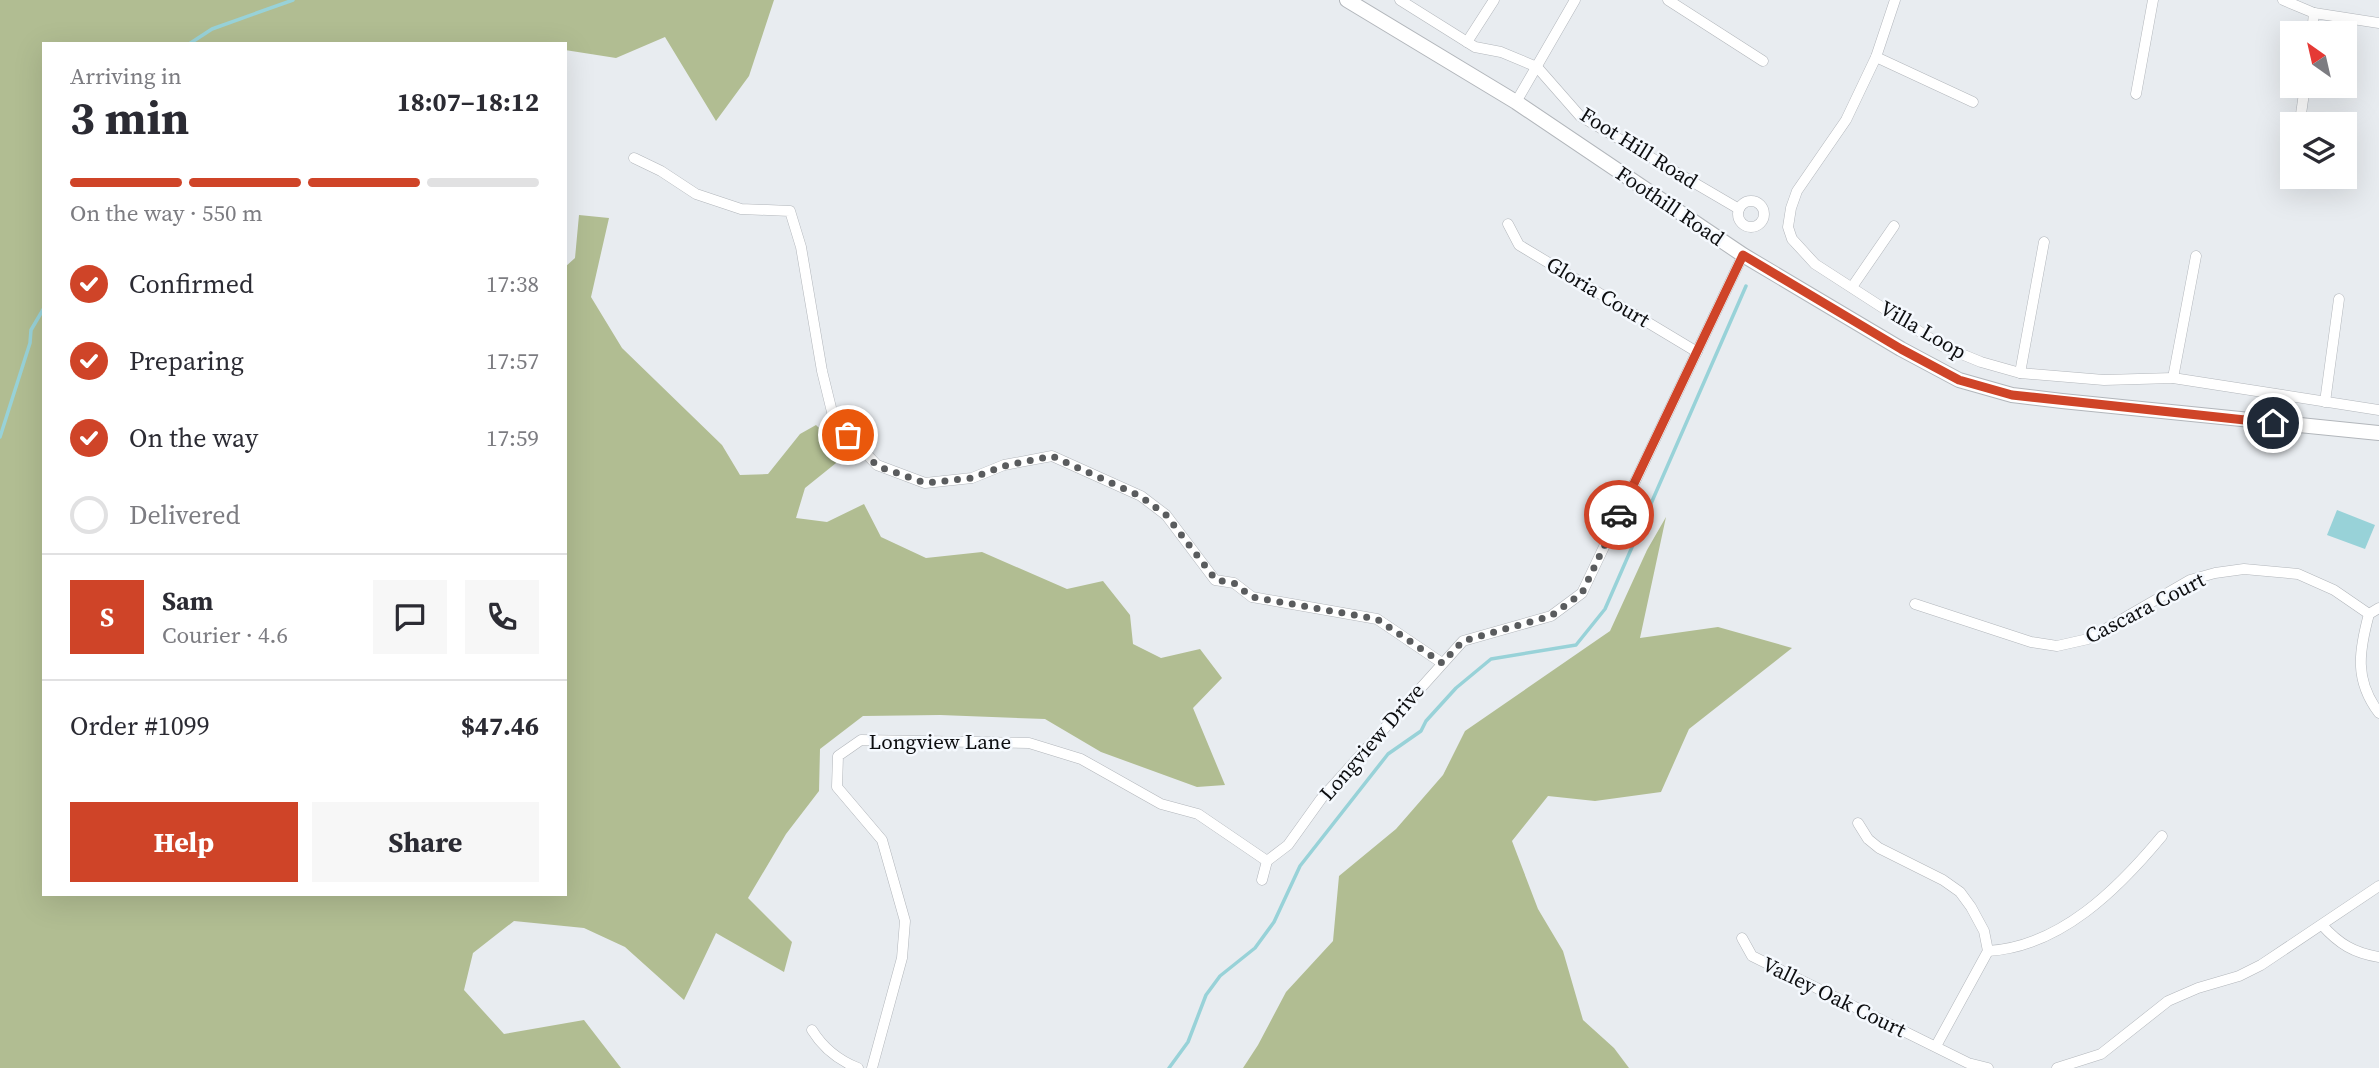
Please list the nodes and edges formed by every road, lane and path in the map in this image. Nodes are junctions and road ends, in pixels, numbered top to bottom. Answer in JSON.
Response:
{"nodes":[{"id":1,"x":1346,"y":0,"type":"edge"},
{"id":2,"x":1494,"y":0,"type":"edge"},
{"id":3,"x":1575,"y":0,"type":"edge"},
{"id":4,"x":1668,"y":0,"type":"edge"},
{"id":5,"x":1895,"y":0,"type":"edge"},
{"id":6,"x":2153,"y":0,"type":"edge"},
{"id":7,"x":2283,"y":0,"type":"edge"},
{"id":8,"x":1407,"y":2,"type":"edge"},
{"id":9,"x":2314,"y":13,"type":"junction"},
{"id":10,"x":2313,"y":21,"type":"edge"},
{"id":11,"x":2379,"y":23,"type":"edge"},
{"id":12,"x":1467,"y":42,"type":"junction"},
{"id":13,"x":1876,"y":57,"type":"junction"},
{"id":14,"x":1763,"y":61,"type":"dead end"},
{"id":15,"x":1536,"y":67,"type":"junction"},
{"id":16,"x":2136,"y":94,"type":"dead end"},
{"id":17,"x":1516,"y":102,"type":"junction"},
{"id":18,"x":1973,"y":102,"type":"dead end"},
{"id":19,"x":634,"y":158,"type":"dead end"},
{"id":20,"x":1739,"y":209,"type":"dead end"},
{"id":21,"x":1508,"y":224,"type":"dead end"},
{"id":22,"x":1894,"y":226,"type":"dead end"},
{"id":23,"x":2044,"y":242,"type":"dead end"},
{"id":24,"x":1743,"y":255,"type":"junction"},
{"id":25,"x":2196,"y":256,"type":"dead end"},
{"id":26,"x":1852,"y":287,"type":"junction"},
{"id":27,"x":2339,"y":299,"type":"dead end"},
{"id":28,"x":1697,"y":352,"type":"junction"},
{"id":29,"x":2020,"y":373,"type":"junction"},
{"id":30,"x":2173,"y":378,"type":"junction"},
{"id":31,"x":2325,"y":402,"type":"junction"},
{"id":32,"x":2379,"y":410,"type":"edge"},
{"id":33,"x":2379,"y":433,"type":"edge"},
{"id":34,"x":1915,"y":604,"type":"dead end"},
{"id":35,"x":2379,"y":608,"type":"edge"},
{"id":36,"x":2369,"y":614,"type":"junction"},
{"id":37,"x":1442,"y":663,"type":"junction"},
{"id":38,"x":2379,"y":713,"type":"edge"},
{"id":39,"x":1858,"y":823,"type":"dead end"},
{"id":40,"x":2162,"y":836,"type":"dead end"},
{"id":41,"x":1267,"y":861,"type":"junction"},
{"id":42,"x":1262,"y":880,"type":"dead end"},
{"id":43,"x":2379,"y":886,"type":"edge"},
{"id":44,"x":2322,"y":925,"type":"junction"},
{"id":45,"x":1742,"y":937,"type":"dead end"},
{"id":46,"x":1988,"y":951,"type":"junction"},
{"id":47,"x":2379,"y":957,"type":"edge"},
{"id":48,"x":812,"y":1030,"type":"dead end"},
{"id":49,"x":1936,"y":1046,"type":"junction"},
{"id":50,"x":858,"y":1068,"type":"edge"},
{"id":51,"x":872,"y":1068,"type":"edge"},
{"id":52,"x":1988,"y":1068,"type":"edge"},
{"id":53,"x":2057,"y":1068,"type":"edge"}],
"edges":[{"from":1,"to":17,"type":"main road","name":"Foothill Road"},
{"from":2,"to":12,"type":"street"},
{"from":3,"to":15,"type":"street"},
{"from":4,"to":14,"type":"street"},
{"from":5,"to":13,"type":"street","name":"Villa Loop"},
{"from":6,"to":16,"type":"street"},
{"from":7,"to":9,"type":"street"},
{"from":8,"to":12,"type":"street","name":"Foot Hill Road"},
{"from":9,"to":10,"type":"street"},
{"from":9,"to":11,"type":"street"},
{"from":12,"to":15,"type":"street","name":"Foot Hill Road"},
{"from":13,"to":18,"type":"street"},
{"from":13,"to":26,"type":"street","name":"Villa Loop"},
{"from":15,"to":17,"type":"street"},
{"from":15,"to":20,"type":"street","name":"Foot Hill Road"},
{"from":17,"to":24,"type":"main road","name":"Foothill Road"},
{"from":19,"to":37,"type":"street"},
{"from":21,"to":28,"type":"street","name":"Gloria Court"},
{"from":22,"to":26,"type":"street"},
{"from":23,"to":29,"type":"street"},
{"from":24,"to":28,"type":"street","name":"Longview Drive"},
{"from":24,"to":33,"type":"main road","name":"Foothill Road"},
{"from":25,"to":30,"type":"street"},
{"from":26,"to":29,"type":"street","name":"Villa Loop"},
{"from":27,"to":31,"type":"street"},
{"from":28,"to":37,"type":"street","name":"Longview Drive"},
{"from":29,"to":30,"type":"street","name":"Villa Loop"},
{"from":30,"to":31,"type":"street","name":"Villa Loop"},
{"from":31,"to":32,"type":"street","name":"Villa Loop"},
{"from":34,"to":36,"type":"street","name":"Cascara Court"},
{"from":35,"to":36,"type":"street"},
{"from":36,"to":38,"type":"street"},
{"from":37,"to":41,"type":"street","name":"Longview Drive"},
{"from":39,"to":46,"type":"street"},
{"from":40,"to":46,"type":"street"},
{"from":41,"to":42,"type":"street"},
{"from":41,"to":51,"type":"street","name":"Longview Lane"},
{"from":43,"to":44,"type":"street"},
{"from":44,"to":47,"type":"street"},
{"from":44,"to":53,"type":"street"},
{"from":45,"to":49,"type":"street","name":"Valley Oak Court"},
{"from":46,"to":49,"type":"street"},
{"from":48,"to":50,"type":"street"},
{"from":49,"to":52,"type":"street","name":"Valley Oak Court"}]}
